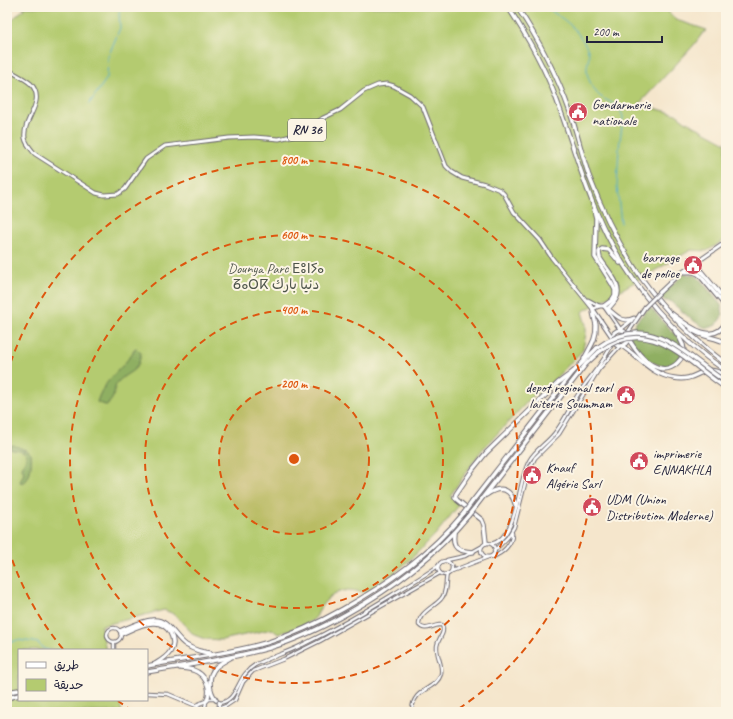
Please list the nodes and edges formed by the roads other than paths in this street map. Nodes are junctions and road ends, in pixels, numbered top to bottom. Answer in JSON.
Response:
{"nodes":[{"id":1,"x":508,"y":7,"type":"edge"},
{"id":2,"x":517,"y":7,"type":"edge"},
{"id":3,"x":7,"y":69,"type":"edge"},
{"id":4,"x":589,"y":192,"type":"junction"},
{"id":5,"x":726,"y":242,"type":"edge"},
{"id":6,"x":699,"y":260,"type":"junction"},
{"id":7,"x":693,"y":264,"type":"junction"},
{"id":8,"x":700,"y":271,"type":"junction"},
{"id":9,"x":683,"y":272,"type":"junction"},
{"id":10,"x":700,"y":275,"type":"junction"},
{"id":11,"x":633,"y":279,"type":"junction"},
{"id":12,"x":586,"y":299,"type":"junction"},
{"id":13,"x":726,"y":301,"type":"edge"},
{"id":14,"x":599,"y":306,"type":"junction"},
{"id":15,"x":606,"y":307,"type":"junction"},
{"id":16,"x":593,"y":309,"type":"junction"},
{"id":17,"x":665,"y":309,"type":"junction"},
{"id":18,"x":726,"y":309,"type":"edge"},
{"id":19,"x":641,"y":312,"type":"junction"},
{"id":20,"x":663,"y":316,"type":"junction"},
{"id":21,"x":634,"y":318,"type":"junction"},
{"id":22,"x":726,"y":322,"type":"edge"},
{"id":23,"x":684,"y":323,"type":"junction"},
{"id":24,"x":621,"y":329,"type":"junction"},
{"id":25,"x":628,"y":336,"type":"junction"},
{"id":26,"x":612,"y":337,"type":"junction"},
{"id":27,"x":613,"y":342,"type":"junction"},
{"id":28,"x":726,"y":343,"type":"edge"},
{"id":29,"x":621,"y":346,"type":"junction"},
{"id":30,"x":598,"y":350,"type":"junction"},
{"id":31,"x":583,"y":362,"type":"junction"},
{"id":32,"x":726,"y":364,"type":"edge"},
{"id":33,"x":726,"y":370,"type":"edge"},
{"id":34,"x":573,"y":372,"type":"junction"},
{"id":35,"x":726,"y":376,"type":"edge"},
{"id":36,"x":726,"y":382,"type":"edge"},
{"id":37,"x":726,"y":388,"type":"edge"},
{"id":38,"x":482,"y":498,"type":"junction"},
{"id":39,"x":516,"y":506,"type":"junction"},
{"id":40,"x":454,"y":532,"type":"junction"},
{"id":41,"x":511,"y":532,"type":"junction"},
{"id":42,"x":486,"y":543,"type":"junction"},
{"id":43,"x":491,"y":544,"type":"junction"},
{"id":44,"x":482,"y":547,"type":"junction"},
{"id":45,"x":494,"y":551,"type":"junction"},
{"id":46,"x":473,"y":552,"type":"junction"},
{"id":47,"x":490,"y":557,"type":"junction"},
{"id":48,"x":446,"y":560,"type":"junction"},
{"id":49,"x":438,"y":566,"type":"junction"},
{"id":50,"x":451,"y":571,"type":"junction"},
{"id":51,"x":442,"y":574,"type":"junction"},
{"id":52,"x":447,"y":574,"type":"junction"},
{"id":53,"x":445,"y":582,"type":"junction"},
{"id":54,"x":121,"y":633,"type":"junction"},
{"id":55,"x":114,"y":642,"type":"junction"},
{"id":56,"x":114,"y":649,"type":"edge"},
{"id":57,"x":217,"y":653,"type":"junction"},
{"id":58,"x":232,"y":656,"type":"junction"},
{"id":59,"x":152,"y":665,"type":"junction"},
{"id":60,"x":148,"y":666,"type":"edge"},
{"id":61,"x":176,"y":667,"type":"junction"},
{"id":62,"x":148,"y":672,"type":"edge"},
{"id":63,"x":209,"y":684,"type":"junction"},
{"id":64,"x":18,"y":690,"type":"edge"},
{"id":65,"x":210,"y":691,"type":"junction"},
{"id":66,"x":7,"y":692,"type":"edge"},
{"id":67,"x":148,"y":693,"type":"edge"},
{"id":68,"x":18,"y":696,"type":"edge"},
{"id":69,"x":7,"y":698,"type":"edge"},
{"id":70,"x":207,"y":700,"type":"junction"},
{"id":71,"x":218,"y":701,"type":"junction"},
{"id":72,"x":196,"y":705,"type":"junction"},
{"id":73,"x":208,"y":711,"type":"edge"},
{"id":74,"x":217,"y":711,"type":"edge"},
{"id":75,"x":412,"y":712,"type":"edge"}],
"edges":[{"from":1,"to":4,"type":"highway"},
{"from":2,"to":17,"type":"highway"},
{"from":3,"to":12,"type":"main road","number":"RN 36"},
{"from":4,"to":11,"type":"highway"},
{"from":4,"to":15,"type":"highway"},
{"from":5,"to":6,"type":"main road"},
{"from":6,"to":7,"type":"main road"},
{"from":6,"to":8,"type":"main road"},
{"from":7,"to":8,"type":"highway"},
{"from":7,"to":9,"type":"main road"},
{"from":7,"to":10,"type":"highway"},
{"from":8,"to":13,"type":"highway"},
{"from":9,"to":10,"type":"main road"},
{"from":9,"to":19,"type":"main road","bridge":true},
{"from":10,"to":18,"type":"highway"},
{"from":11,"to":15,"type":"highway"},
{"from":11,"to":20,"type":"highway"},
{"from":12,"to":14,"type":"main road"},
{"from":12,"to":16,"type":"main road","number":"RN 36"},
{"from":14,"to":15,"type":"main road"},
{"from":14,"to":16,"type":"main road"},
{"from":15,"to":21,"type":"main road"},
{"from":15,"to":24,"type":"main road"},
{"from":16,"to":26,"type":"main road","number":"RN 36"},
{"from":16,"to":31,"type":"highway"},
{"from":17,"to":23,"type":"highway"},
{"from":17,"to":32,"type":"highway"},
{"from":19,"to":21,"type":"main road"},
{"from":19,"to":25,"type":"main road"},
{"from":20,"to":25,"type":"highway"},
{"from":20,"to":33,"type":"highway"},
{"from":21,"to":24,"type":"main road"},
{"from":22,"to":23,"type":"highway"},
{"from":23,"to":28,"type":"highway"},
{"from":24,"to":25,"type":"main road"},
{"from":24,"to":26,"type":"main road"},
{"from":25,"to":29,"type":"main road"},
{"from":26,"to":27,"type":"main road"},
{"from":27,"to":29,"type":"main road"},
{"from":27,"to":39,"type":"main road"},
{"from":29,"to":35,"type":"highway"},
{"from":29,"to":41,"type":"main road"},
{"from":30,"to":31,"type":"highway"},
{"from":30,"to":36,"type":"highway","bridge":true},
{"from":30,"to":37,"type":"highway","bridge":true},
{"from":30,"to":38,"type":"highway"},
{"from":31,"to":34,"type":"highway"},
{"from":34,"to":42,"type":"highway"},
{"from":34,"to":57,"type":"highway","bridge":true},
{"from":38,"to":39,"type":"highway"},
{"from":38,"to":40,"type":"highway","bridge":true},
{"from":39,"to":43,"type":"main road"},
{"from":40,"to":46,"type":"highway"},
{"from":40,"to":58,"type":"highway"},
{"from":41,"to":45,"type":"main road"},
{"from":41,"to":47,"type":"main road"},
{"from":42,"to":43,"type":"main road"},
{"from":42,"to":44,"type":"main road"},
{"from":43,"to":45,"type":"main road"},
{"from":44,"to":46,"type":"main road"},
{"from":44,"to":47,"type":"main road"},
{"from":45,"to":47,"type":"main road"},
{"from":46,"to":48,"type":"main road"},
{"from":47,"to":50,"type":"main road"},
{"from":48,"to":49,"type":"main road"},
{"from":48,"to":50,"type":"main road"},
{"from":49,"to":51,"type":"main road"},
{"from":49,"to":71,"type":"main road"},
{"from":50,"to":52,"type":"main road"},
{"from":51,"to":52,"type":"main road"},
{"from":51,"to":53,"type":"main road"},
{"from":51,"to":74,"type":"main road"},
{"from":52,"to":53,"type":"main road"},
{"from":53,"to":75,"type":"main road"},
{"from":54,"to":55,"type":"main road"},
{"from":54,"to":55,"type":"main road"},
{"from":54,"to":57,"type":"highway"},
{"from":54,"to":59,"type":"highway"},
{"from":55,"to":56,"type":"main road"},
{"from":57,"to":59,"type":"highway"},
{"from":58,"to":61,"type":"highway"},
{"from":58,"to":63,"type":"highway"},
{"from":59,"to":60,"type":"highway"},
{"from":61,"to":62,"type":"highway"},
{"from":61,"to":63,"type":"highway"},
{"from":63,"to":65,"type":"highway"},
{"from":64,"to":66,"type":"highway"},
{"from":65,"to":70,"type":"highway"},
{"from":65,"to":71,"type":"highway"},
{"from":67,"to":72,"type":"main road"},
{"from":68,"to":69,"type":"highway"},
{"from":70,"to":71,"type":"main road"},
{"from":70,"to":72,"type":"main road"},
{"from":70,"to":73,"type":"main road"},
{"from":71,"to":74,"type":"main road"},
{"from":72,"to":73,"type":"main road"}]}
